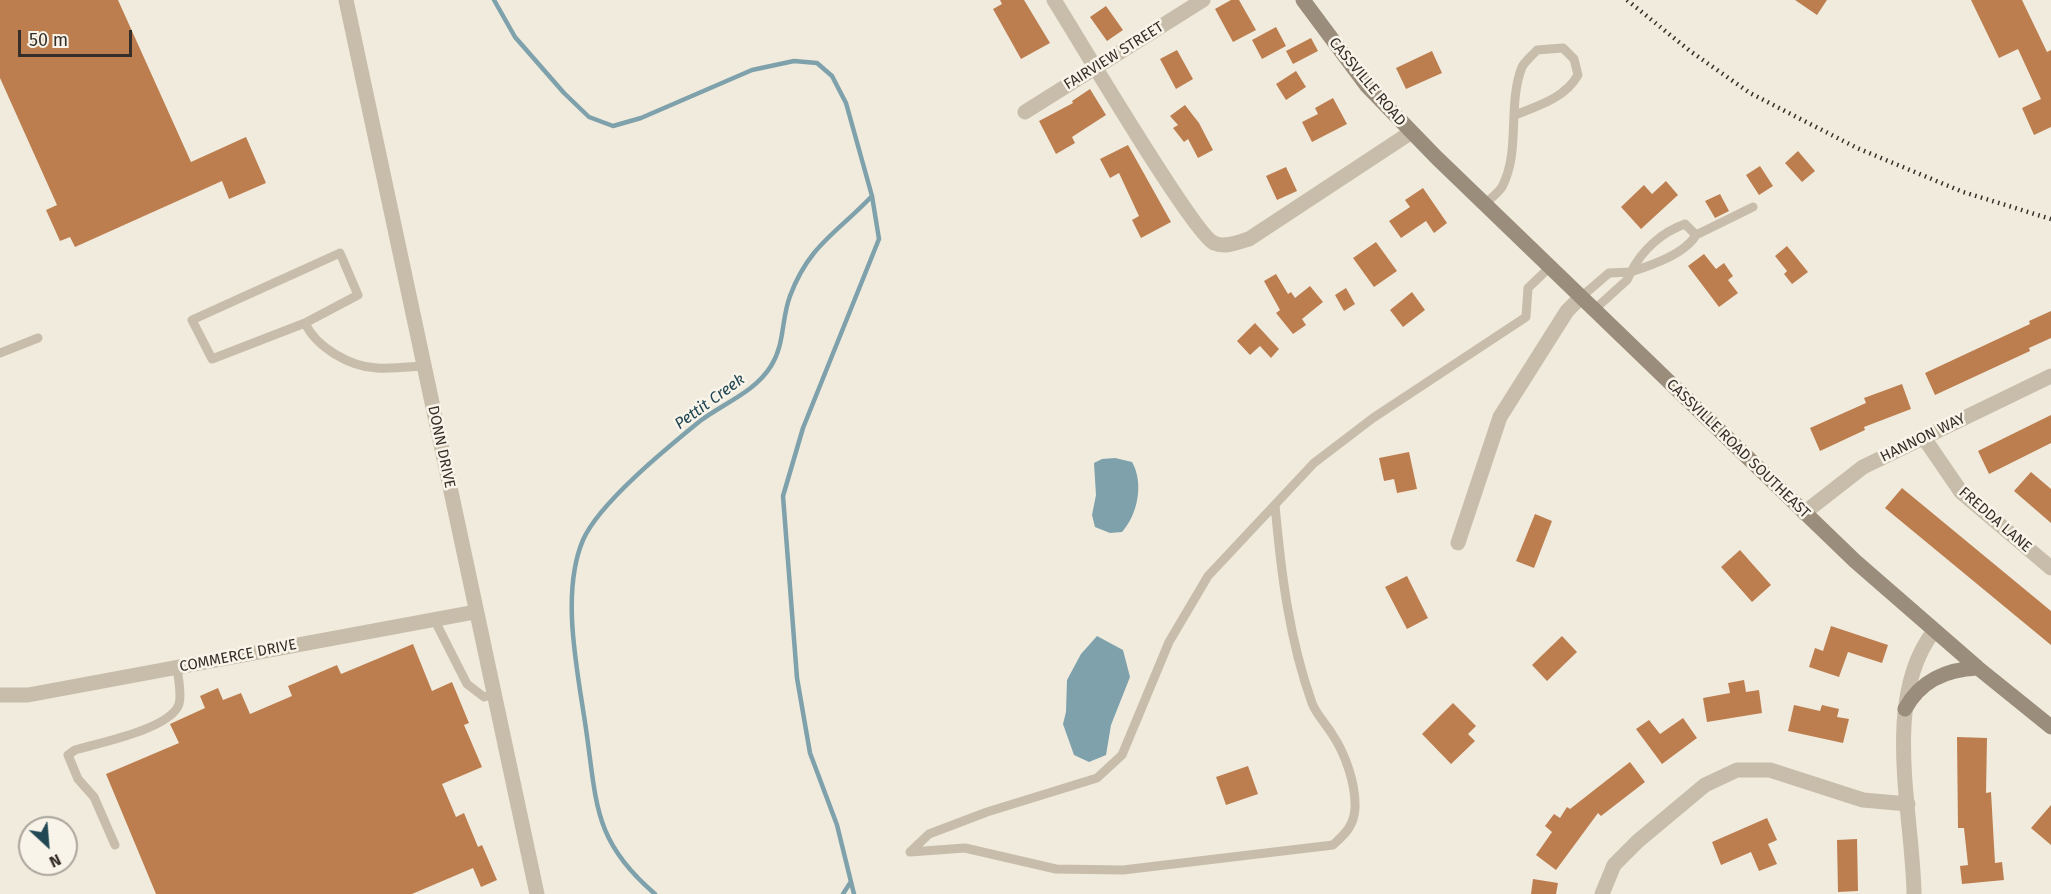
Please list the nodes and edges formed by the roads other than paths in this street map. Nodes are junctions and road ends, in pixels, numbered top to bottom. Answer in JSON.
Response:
{"nodes":[{"id":1,"x":346,"y":0,"type":"edge"},
{"id":2,"x":1054,"y":0,"type":"edge"},
{"id":3,"x":1203,"y":0,"type":"edge"},
{"id":4,"x":1303,"y":0,"type":"edge"},
{"id":5,"x":1096,"y":66,"type":"junction"},
{"id":6,"x":1025,"y":112,"type":"dead end"},
{"id":7,"x":1515,"y":115,"type":"junction"},
{"id":8,"x":1410,"y":133,"type":"junction"},
{"id":9,"x":1437,"y":158,"type":"joint"},
{"id":10,"x":1485,"y":204,"type":"junction"},
{"id":11,"x":1753,"y":207,"type":"dead end"},
{"id":12,"x":1696,"y":235,"type":"junction"},
{"id":13,"x":1550,"y":267,"type":"junction"},
{"id":14,"x":1631,"y":272,"type":"junction"},
{"id":15,"x":1581,"y":297,"type":"junction"},
{"id":16,"x":1595,"y":309,"type":"junction"},
{"id":17,"x":305,"y":323,"type":"junction"},
{"id":18,"x":38,"y":338,"type":"dead end"},
{"id":19,"x":0,"y":353,"type":"edge"},
{"id":20,"x":423,"y":366,"type":"junction"},
{"id":21,"x":2051,"y":376,"type":"edge"},
{"id":22,"x":1924,"y":438,"type":"junction"},
{"id":23,"x":1275,"y":505,"type":"junction"},
{"id":24,"x":1804,"y":513,"type":"junction"},
{"id":25,"x":1458,"y":543,"type":"dead end"},
{"id":26,"x":2051,"y":568,"type":"edge"},
{"id":27,"x":475,"y":612,"type":"junction"},
{"id":28,"x":434,"y":619,"type":"junction"},
{"id":29,"x":1934,"y":631,"type":"junction"},
{"id":30,"x":177,"y":667,"type":"junction"},
{"id":31,"x":1978,"y":668,"type":"junction"},
{"id":32,"x":494,"y":694,"type":"junction"},
{"id":33,"x":0,"y":695,"type":"edge"},
{"id":34,"x":1905,"y":709,"type":"junction"},
{"id":35,"x":2051,"y":727,"type":"edge"},
{"id":36,"x":1908,"y":804,"type":"junction"},
{"id":37,"x":115,"y":845,"type":"dead end"},
{"id":38,"x":537,"y":894,"type":"edge"},
{"id":39,"x":1602,"y":894,"type":"edge"},
{"id":40,"x":1914,"y":894,"type":"edge"}],
"edges":[{"from":1,"to":20,"type":"street","name":"DONN DRIVE"},
{"from":2,"to":5,"type":"street"},
{"from":3,"to":5,"type":"street","name":"FAIRVIEW STREET"},
{"from":4,"to":8,"type":"main road","name":"CASSVILLE ROAD"},
{"from":5,"to":6,"type":"street","name":"FAIRVIEW STREET"},
{"from":5,"to":8,"type":"street"},
{"from":7,"to":7,"type":"lane"},
{"from":7,"to":10,"type":"lane"},
{"from":8,"to":9,"type":"main road","name":"CASSVILLE ROAD"},
{"from":9,"to":10,"type":"main road","name":"CASSVILLE ROAD SOUTHEAST"},
{"from":10,"to":13,"type":"main road","name":"CASSVILLE ROAD SOUTHEAST"},
{"from":11,"to":12,"type":"lane"},
{"from":12,"to":14,"type":"lane"},
{"from":12,"to":14,"type":"lane"},
{"from":13,"to":15,"type":"main road","name":"CASSVILLE ROAD SOUTHEAST"},
{"from":13,"to":23,"type":"lane"},
{"from":14,"to":15,"type":"lane"},
{"from":14,"to":16,"type":"lane"},
{"from":15,"to":16,"type":"main road","name":"CASSVILLE ROAD SOUTHEAST"},
{"from":15,"to":25,"type":"street"},
{"from":16,"to":24,"type":"main road","name":"CASSVILLE ROAD SOUTHEAST"},
{"from":17,"to":17,"type":"lane"},
{"from":17,"to":20,"type":"lane"},
{"from":18,"to":19,"type":"lane"},
{"from":20,"to":27,"type":"street","name":"DONN DRIVE"},
{"from":21,"to":22,"type":"street","name":"HANNON WAY"},
{"from":22,"to":24,"type":"street","name":"HANNON WAY"},
{"from":22,"to":26,"type":"street","name":"FREDDA LANE"},
{"from":23,"to":23,"type":"lane"},
{"from":24,"to":29,"type":"main road","name":"CASSVILLE ROAD SOUTHEAST"},
{"from":27,"to":28,"type":"street","name":"COMMERCE DRIVE"},
{"from":27,"to":32,"type":"street","name":"DONN DRIVE"},
{"from":28,"to":30,"type":"street","name":"COMMERCE DRIVE"},
{"from":28,"to":32,"type":"lane"},
{"from":29,"to":31,"type":"main road","name":"CASSVILLE ROAD SOUTHEAST"},
{"from":29,"to":34,"type":"street"},
{"from":30,"to":33,"type":"street","name":"COMMERCE DRIVE"},
{"from":30,"to":37,"type":"lane"},
{"from":31,"to":34,"type":"main road"},
{"from":31,"to":35,"type":"main road","name":"CASSVILLE ROAD SOUTHEAST"},
{"from":32,"to":38,"type":"street","name":"DONN DRIVE"},
{"from":34,"to":36,"type":"street"},
{"from":36,"to":39,"type":"street"},
{"from":36,"to":40,"type":"street"}]}
